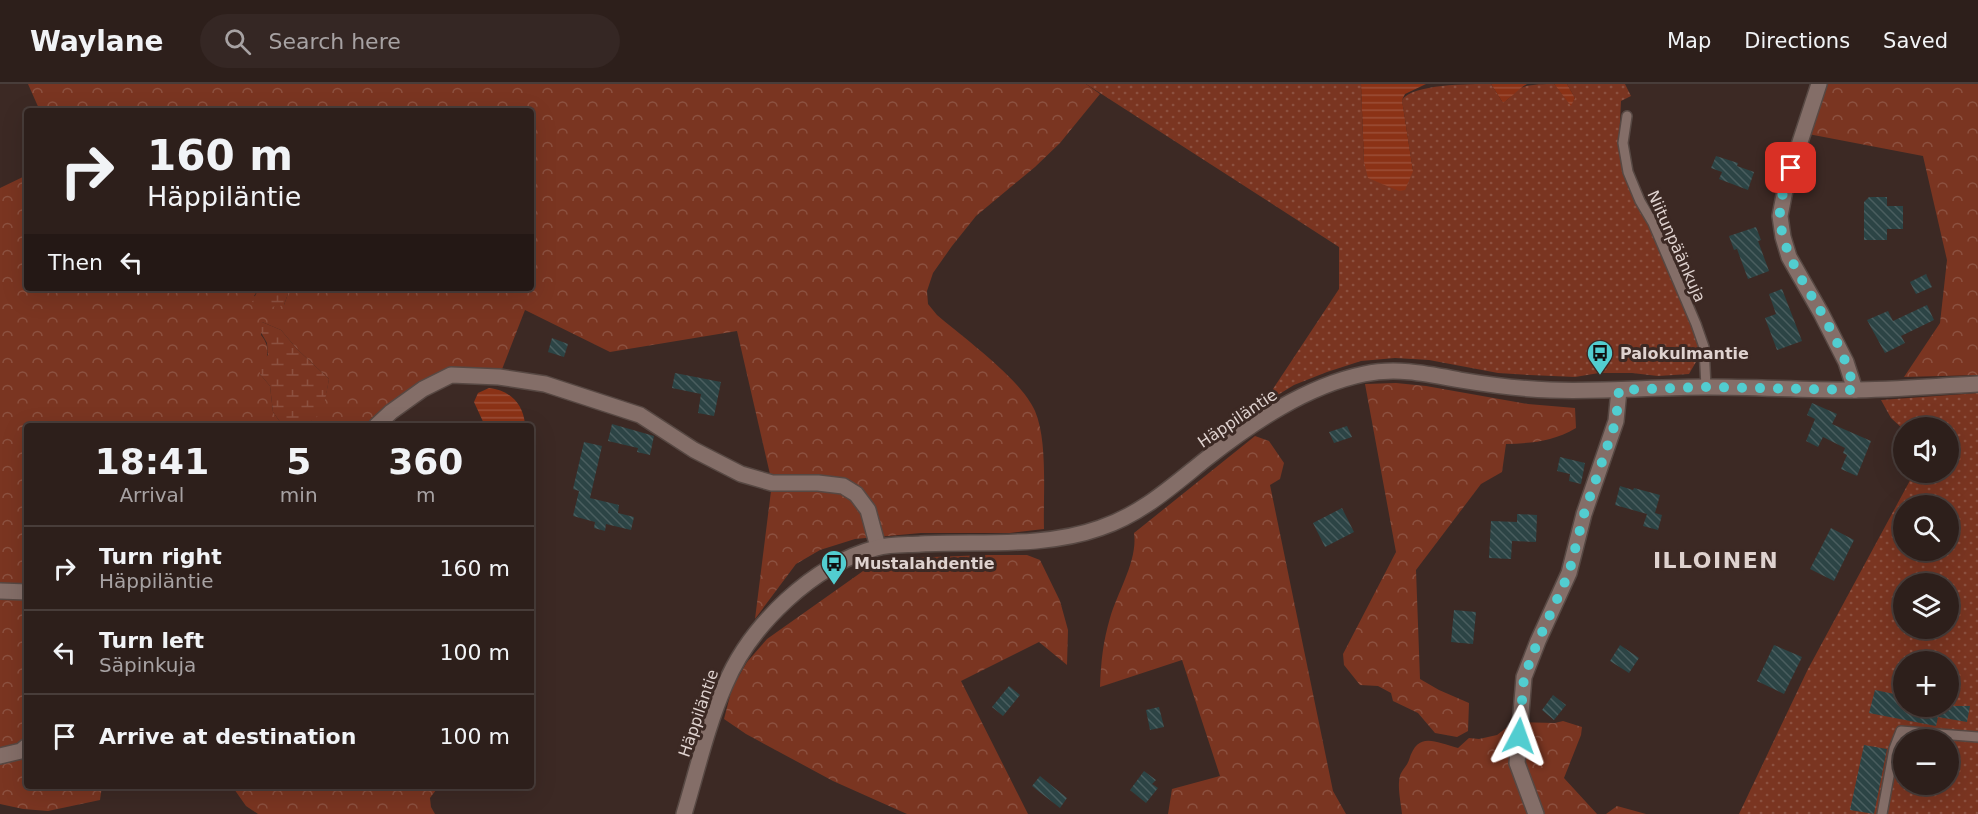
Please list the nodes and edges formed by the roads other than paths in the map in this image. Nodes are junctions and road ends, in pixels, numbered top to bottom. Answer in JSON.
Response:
{"nodes":[{"id":1,"x":1819,"y":84,"type":"edge"},
{"id":2,"x":1627,"y":116,"type":"dead end"},
{"id":3,"x":1978,"y":384,"type":"edge"},
{"id":4,"x":1706,"y":387,"type":"junction"},
{"id":5,"x":1619,"y":390,"type":"junction"},
{"id":6,"x":1854,"y":390,"type":"junction"},
{"id":7,"x":379,"y":423,"type":"edge"},
{"id":8,"x":878,"y":547,"type":"junction"},
{"id":9,"x":0,"y":591,"type":"edge"},
{"id":10,"x":24,"y":592,"type":"edge"},
{"id":11,"x":1978,"y":737,"type":"edge"},
{"id":12,"x":24,"y":748,"type":"edge"},
{"id":13,"x":0,"y":756,"type":"edge"},
{"id":14,"x":684,"y":814,"type":"edge"},
{"id":15,"x":1536,"y":814,"type":"edge"},
{"id":16,"x":1882,"y":814,"type":"edge"}],
"edges":[{"from":1,"to":6,"type":"street"},
{"from":2,"to":4,"type":"lane","name":"Niitunpäänkuja"},
{"from":3,"to":6,"type":"street","name":"Häppiläntie"},
{"from":4,"to":5,"type":"street","name":"Häppiläntie"},
{"from":4,"to":6,"type":"street","name":"Häppiläntie"},
{"from":5,"to":8,"type":"street","name":"Häppiläntie"},
{"from":5,"to":15,"type":"street"},
{"from":7,"to":8,"type":"street"},
{"from":8,"to":14,"type":"street","name":"Häppiläntie"},
{"from":9,"to":10,"type":"street"},
{"from":11,"to":16,"type":"lane"},
{"from":12,"to":13,"type":"street"}]}
